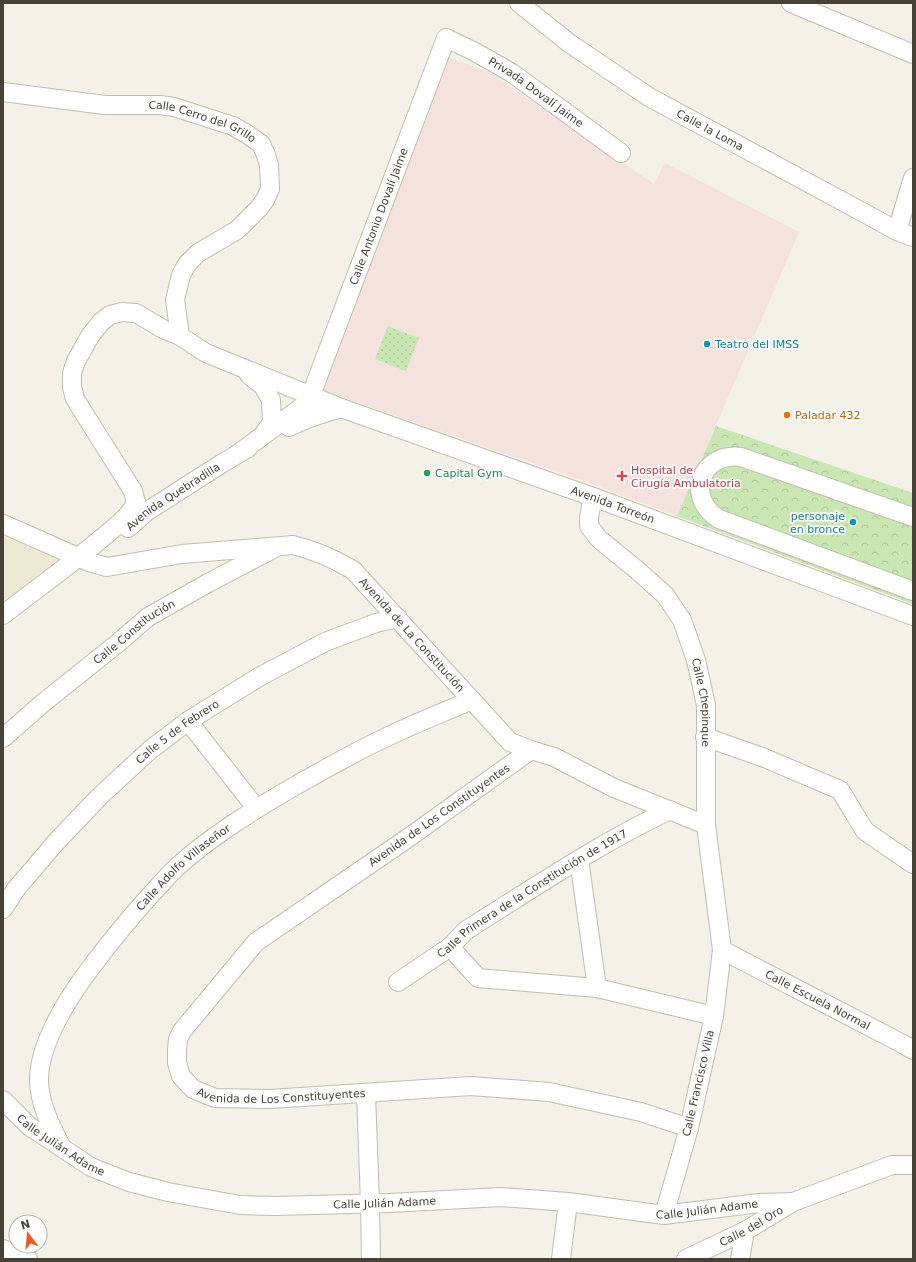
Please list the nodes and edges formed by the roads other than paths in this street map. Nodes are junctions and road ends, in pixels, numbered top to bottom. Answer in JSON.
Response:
{"nodes":[{"id":1,"x":519,"y":3,"type":"edge"},
{"id":2,"x":791,"y":3,"type":"edge"},
{"id":3,"x":446,"y":38,"type":"joint"},
{"id":4,"x":913,"y":54,"type":"edge"},
{"id":5,"x":3,"y":92,"type":"edge"},
{"id":6,"x":621,"y":153,"type":"dead end"},
{"id":7,"x":913,"y":178,"type":"edge"},
{"id":8,"x":905,"y":234,"type":"edge"},
{"id":9,"x":180,"y":336,"type":"junction"},
{"id":10,"x":241,"y":368,"type":"junction"},
{"id":11,"x":311,"y":395,"type":"junction"},
{"id":12,"x":341,"y":408,"type":"junction"},
{"id":13,"x":263,"y":435,"type":"junction"},
{"id":14,"x":239,"y":453,"type":"junction"},
{"id":15,"x":593,"y":497,"type":"junction"},
{"id":16,"x":913,"y":517,"type":"edge"},
{"id":17,"x":3,"y":524,"type":"edge"},
{"id":18,"x":279,"y":546,"type":"junction"},
{"id":19,"x":84,"y":560,"type":"junction"},
{"id":20,"x":913,"y":591,"type":"edge"},
{"id":21,"x":3,"y":615,"type":"edge"},
{"id":22,"x":913,"y":616,"type":"edge"},
{"id":23,"x":398,"y":618,"type":"junction"},
{"id":24,"x":3,"y":628,"type":"edge"},
{"id":25,"x":472,"y":700,"type":"junction"},
{"id":26,"x":188,"y":721,"type":"junction"},
{"id":27,"x":705,"y":737,"type":"junction"},
{"id":28,"x":3,"y":738,"type":"edge"},
{"id":29,"x":531,"y":750,"type":"junction"},
{"id":30,"x":256,"y":808,"type":"junction"},
{"id":31,"x":670,"y":810,"type":"junction"},
{"id":32,"x":706,"y":825,"type":"junction"},
{"id":33,"x":579,"y":859,"type":"junction"},
{"id":34,"x":913,"y":864,"type":"edge"},
{"id":35,"x":3,"y":909,"type":"edge"},
{"id":36,"x":450,"y":947,"type":"junction"},
{"id":37,"x":722,"y":950,"type":"junction"},
{"id":38,"x":398,"y":982,"type":"dead end"},
{"id":39,"x":597,"y":988,"type":"junction"},
{"id":40,"x":714,"y":1016,"type":"junction"},
{"id":41,"x":913,"y":1050,"type":"edge"},
{"id":42,"x":366,"y":1094,"type":"junction"},
{"id":43,"x":3,"y":1100,"type":"edge"},
{"id":44,"x":689,"y":1128,"type":"junction"},
{"id":45,"x":62,"y":1149,"type":"junction"},
{"id":46,"x":913,"y":1165,"type":"edge"},
{"id":47,"x":568,"y":1202,"type":"junction"},
{"id":48,"x":793,"y":1202,"type":"junction"},
{"id":49,"x":370,"y":1203,"type":"junction"},
{"id":50,"x":664,"y":1215,"type":"junction"},
{"id":51,"x":745,"y":1231,"type":"junction"},
{"id":52,"x":3,"y":1249,"type":"edge"},
{"id":53,"x":3,"y":1253,"type":"edge"},
{"id":54,"x":10,"y":1259,"type":"edge"},
{"id":55,"x":28,"y":1259,"type":"edge"},
{"id":56,"x":371,"y":1259,"type":"edge"},
{"id":57,"x":561,"y":1259,"type":"edge"},
{"id":58,"x":686,"y":1259,"type":"edge"},
{"id":59,"x":740,"y":1259,"type":"edge"}],
"edges":[{"from":1,"to":8,"type":"street","name":"Calle la Loma"},
{"from":2,"to":4,"type":"street"},
{"from":3,"to":6,"type":"street","name":"Privada Dovalí Jaime"},
{"from":3,"to":11,"type":"street","name":"Calle Antonio Dovalí Jaime"},
{"from":5,"to":9,"type":"street","name":"Calle Cerro del Grillo"},
{"from":7,"to":8,"type":"street"},
{"from":9,"to":10,"type":"street"},
{"from":9,"to":19,"type":"street","name":"Avenida Quebradilla"},
{"from":10,"to":11,"type":"street"},
{"from":10,"to":13,"type":"street"},
{"from":11,"to":12,"type":"street","name":"Avenida Torreón"},
{"from":11,"to":13,"type":"street","name":"Calle Antonio Dovalí Jaime"},
{"from":12,"to":14,"type":"street","name":"Avenida Quebradilla"},
{"from":12,"to":15,"type":"street","name":"Avenida Torreón"},
{"from":13,"to":14,"type":"street","name":"Calle Antonio Dovalí Jaime"},
{"from":14,"to":19,"type":"street","name":"Avenida Quebradilla"},
{"from":15,"to":22,"type":"street","name":"Avenida Torreón"},
{"from":15,"to":27,"type":"street","name":"Calle Chepinque"},
{"from":16,"to":20,"type":"street"},
{"from":17,"to":19,"type":"street"},
{"from":18,"to":19,"type":"street","name":"Avenida de La Constitución"},
{"from":18,"to":23,"type":"street","name":"Avenida de La Constitución"},
{"from":18,"to":28,"type":"street","name":"Calle Constitución"},
{"from":19,"to":21,"type":"street","name":"Avenida Quebradilla"},
{"from":19,"to":24,"type":"street","name":"Avenida Quebradilla"},
{"from":23,"to":25,"type":"street","name":"Avenida de La Constitución"},
{"from":23,"to":26,"type":"street","name":"Calle 5 de Febrero"},
{"from":25,"to":29,"type":"street","name":"Avenida de La Constitución"},
{"from":25,"to":30,"type":"street","name":"Calle Adolfo Villaseñor"},
{"from":26,"to":30,"type":"street"},
{"from":26,"to":35,"type":"street","name":"Calle 5 de Febrero"},
{"from":27,"to":32,"type":"street","name":"Calle Chepinque"},
{"from":27,"to":34,"type":"street"},
{"from":29,"to":31,"type":"street","name":"Avenida de La Constitución"},
{"from":29,"to":42,"type":"street","name":"Avenida de Los Constituyentes"},
{"from":30,"to":45,"type":"street","name":"Calle Adolfo Villaseñor"},
{"from":31,"to":32,"type":"street","name":"Avenida de La Constitución"},
{"from":31,"to":33,"type":"street","name":"Calle Primera de la Constitución de 1917"},
{"from":32,"to":37,"type":"street","name":"Calle Chepinque"},
{"from":33,"to":36,"type":"street","name":"Calle Primera de la Constitución de 1917"},
{"from":33,"to":39,"type":"street"},
{"from":36,"to":38,"type":"street","name":"Calle Primera de la Constitución de 1917"},
{"from":36,"to":39,"type":"street"},
{"from":37,"to":40,"type":"street","name":"Calle Francisco Villa"},
{"from":37,"to":41,"type":"street","name":"Calle Escuela Normal"},
{"from":39,"to":40,"type":"street"},
{"from":40,"to":44,"type":"street","name":"Calle Francisco Villa"},
{"from":42,"to":44,"type":"street","name":"Avenida de Los Constituyentes"},
{"from":42,"to":49,"type":"street"},
{"from":43,"to":45,"type":"street","name":"Calle Julián Adame"},
{"from":44,"to":50,"type":"street","name":"Calle Francisco Villa"},
{"from":45,"to":49,"type":"street","name":"Calle Julián Adame"},
{"from":46,"to":48,"type":"street"},
{"from":47,"to":49,"type":"street","name":"Calle Julián Adame"},
{"from":47,"to":50,"type":"street","name":"Calle Julián Adame"},
{"from":47,"to":57,"type":"street"},
{"from":48,"to":50,"type":"street","name":"Calle Julián Adame"},
{"from":48,"to":51,"type":"street","name":"Calle del Oro"},
{"from":49,"to":56,"type":"street"},
{"from":51,"to":58,"type":"street","name":"Calle del Oro"},
{"from":51,"to":59,"type":"street"},
{"from":52,"to":55,"type":"street"},
{"from":53,"to":54,"type":"street"}]}
